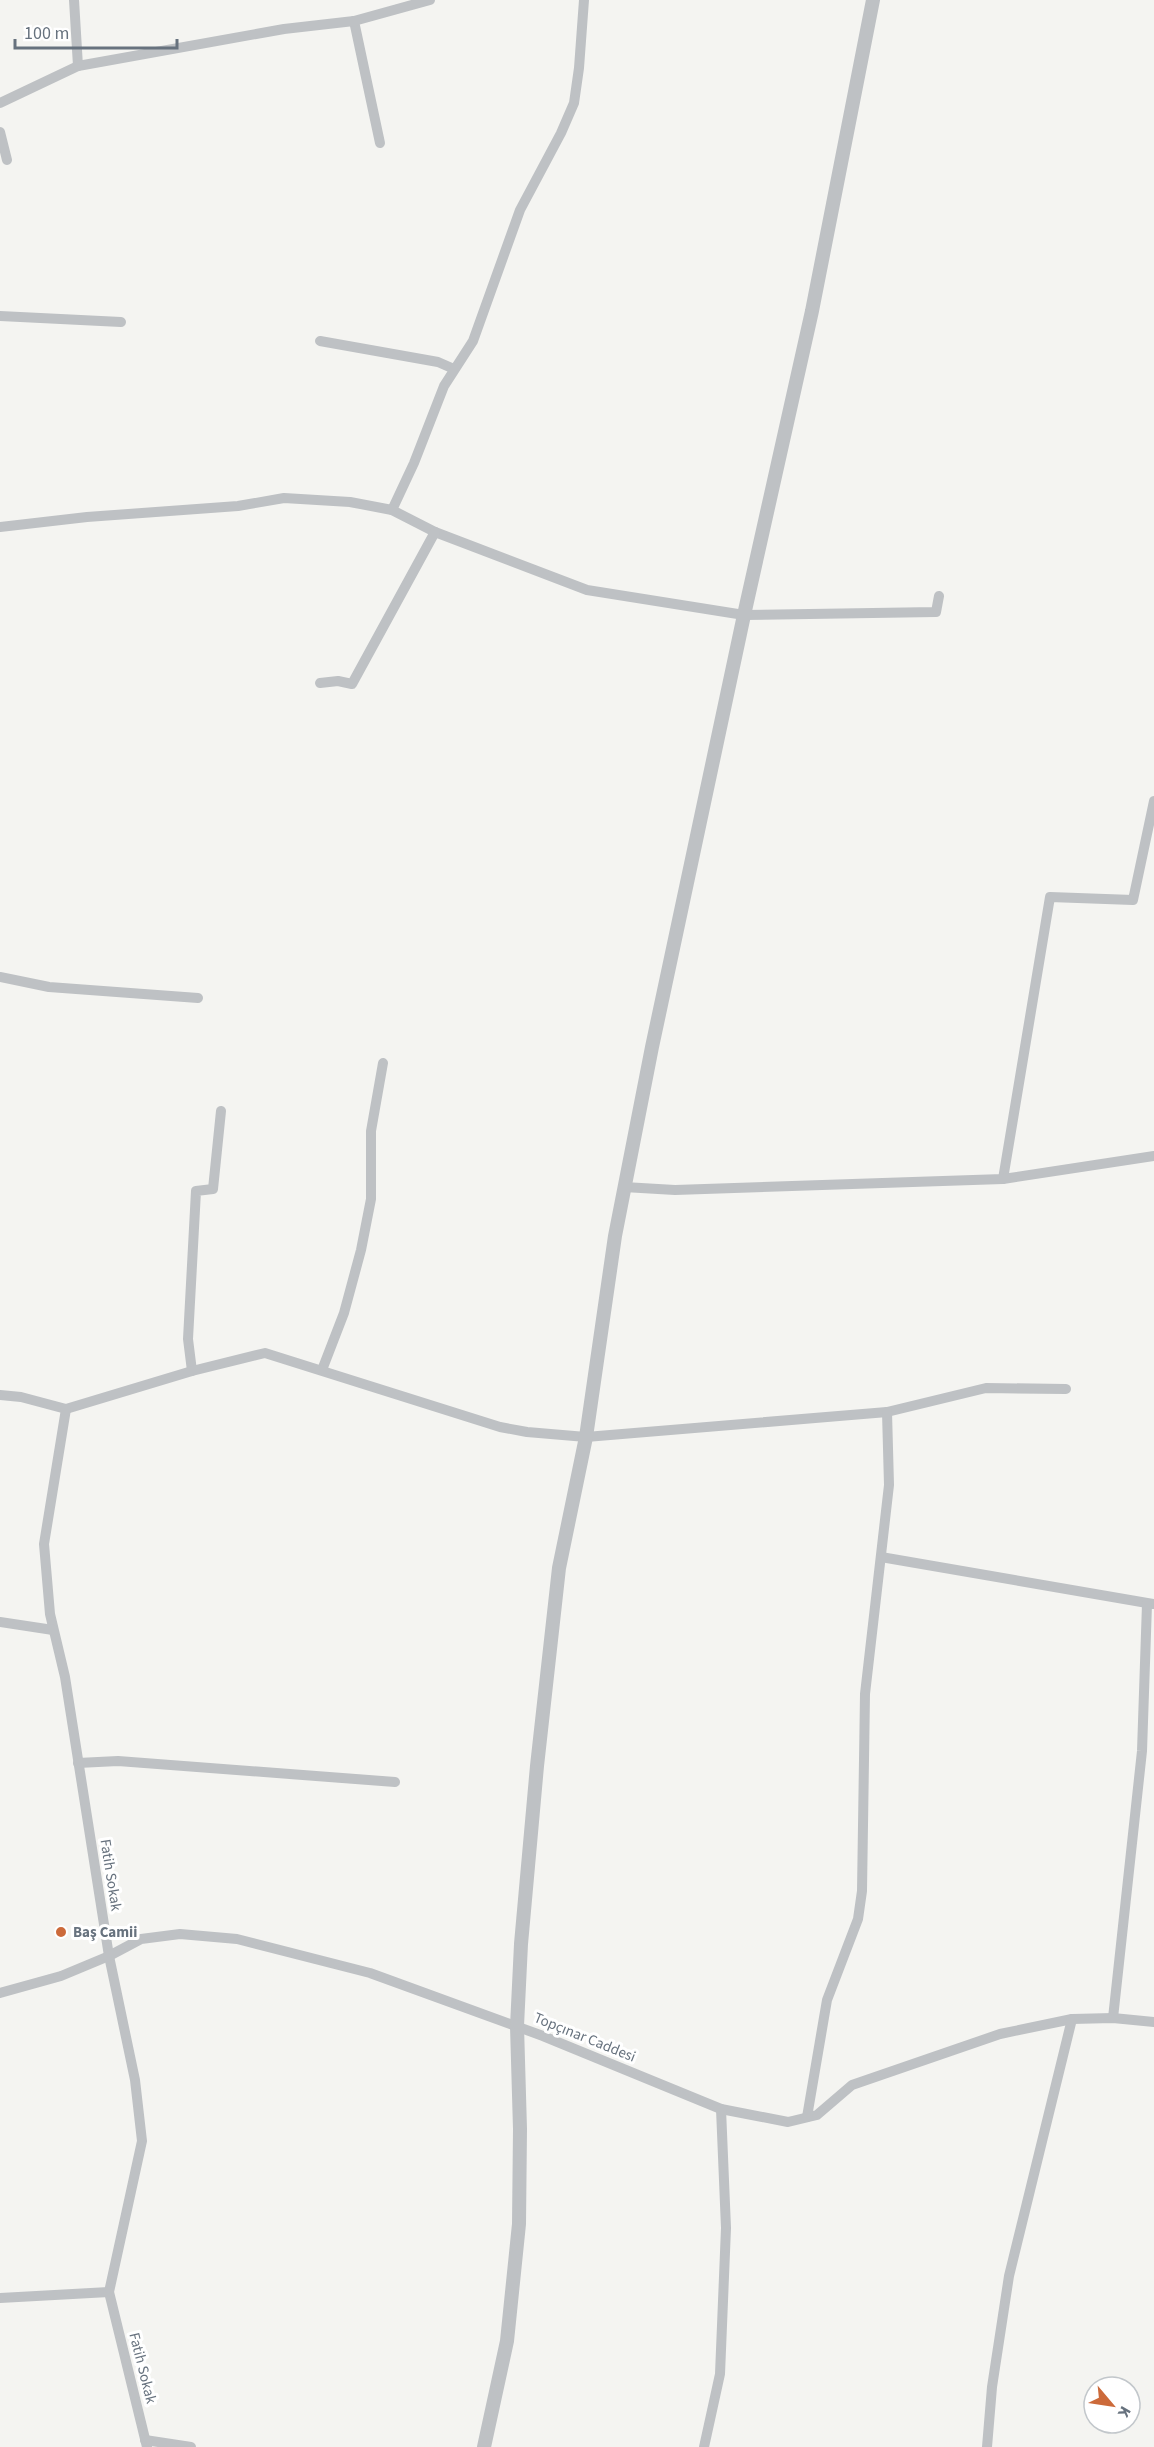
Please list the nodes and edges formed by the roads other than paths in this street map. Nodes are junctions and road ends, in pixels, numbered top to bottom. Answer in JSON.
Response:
{"nodes":[{"id":1,"x":74,"y":0,"type":"edge"},
{"id":2,"x":430,"y":0,"type":"edge"},
{"id":3,"x":584,"y":0,"type":"edge"},
{"id":4,"x":873,"y":0,"type":"edge"},
{"id":5,"x":354,"y":21,"type":"junction"},
{"id":6,"x":78,"y":66,"type":"junction"},
{"id":7,"x":0,"y":103,"type":"edge"},
{"id":8,"x":0,"y":132,"type":"edge"},
{"id":9,"x":380,"y":143,"type":"dead end"},
{"id":10,"x":7,"y":159,"type":"dead end"},
{"id":11,"x":0,"y":316,"type":"edge"},
{"id":12,"x":121,"y":322,"type":"dead end"},
{"id":13,"x":320,"y":341,"type":"dead end"},
{"id":14,"x":454,"y":369,"type":"junction"},
{"id":15,"x":392,"y":510,"type":"junction"},
{"id":16,"x":0,"y":527,"type":"edge"},
{"id":17,"x":435,"y":532,"type":"junction"},
{"id":18,"x":939,"y":596,"type":"dead end"},
{"id":19,"x":744,"y":615,"type":"junction"},
{"id":20,"x":320,"y":683,"type":"dead end"},
{"id":21,"x":1154,"y":801,"type":"edge"},
{"id":22,"x":0,"y":977,"type":"edge"},
{"id":23,"x":198,"y":998,"type":"dead end"},
{"id":24,"x":383,"y":1063,"type":"dead end"},
{"id":25,"x":220,"y":1111,"type":"dead end"},
{"id":26,"x":1154,"y":1156,"type":"edge"},
{"id":27,"x":1003,"y":1179,"type":"junction"},
{"id":28,"x":624,"y":1187,"type":"junction"},
{"id":29,"x":322,"y":1370,"type":"junction"},
{"id":30,"x":192,"y":1371,"type":"junction"},
{"id":31,"x":1066,"y":1389,"type":"dead end"},
{"id":32,"x":0,"y":1395,"type":"edge"},
{"id":33,"x":66,"y":1409,"type":"junction"},
{"id":34,"x":887,"y":1412,"type":"junction"},
{"id":35,"x":586,"y":1437,"type":"junction"},
{"id":36,"x":881,"y":1557,"type":"junction"},
{"id":37,"x":1150,"y":1604,"type":"edge"},
{"id":38,"x":0,"y":1622,"type":"edge"},
{"id":39,"x":53,"y":1630,"type":"junction"},
{"id":40,"x":78,"y":1763,"type":"junction"},
{"id":41,"x":395,"y":1782,"type":"dead end"},
{"id":42,"x":109,"y":1956,"type":"junction"},
{"id":43,"x":0,"y":1993,"type":"edge"},
{"id":44,"x":1113,"y":2018,"type":"junction"},
{"id":45,"x":1072,"y":2019,"type":"junction"},
{"id":46,"x":1154,"y":2022,"type":"edge"},
{"id":47,"x":517,"y":2026,"type":"junction"},
{"id":48,"x":721,"y":2109,"type":"junction"},
{"id":49,"x":807,"y":2117,"type":"junction"},
{"id":50,"x":109,"y":2292,"type":"junction"},
{"id":51,"x":0,"y":2298,"type":"edge"},
{"id":52,"x":146,"y":2444,"type":"edge"},
{"id":53,"x":190,"y":2447,"type":"edge"},
{"id":54,"x":484,"y":2447,"type":"edge"},
{"id":55,"x":704,"y":2447,"type":"edge"},
{"id":56,"x":987,"y":2447,"type":"edge"}],
"edges":[{"from":1,"to":6,"type":"street"},
{"from":2,"to":5,"type":"street"},
{"from":3,"to":14,"type":"street"},
{"from":4,"to":19,"type":"street"},
{"from":5,"to":6,"type":"street"},
{"from":5,"to":9,"type":"street"},
{"from":6,"to":7,"type":"street"},
{"from":8,"to":10,"type":"street"},
{"from":11,"to":12,"type":"street"},
{"from":13,"to":14,"type":"street"},
{"from":14,"to":15,"type":"street"},
{"from":15,"to":16,"type":"street"},
{"from":15,"to":17,"type":"street"},
{"from":17,"to":19,"type":"street"},
{"from":17,"to":20,"type":"street"},
{"from":18,"to":19,"type":"street"},
{"from":19,"to":28,"type":"street"},
{"from":21,"to":27,"type":"street"},
{"from":22,"to":23,"type":"street"},
{"from":24,"to":29,"type":"street"},
{"from":25,"to":30,"type":"street"},
{"from":26,"to":27,"type":"street"},
{"from":27,"to":28,"type":"street"},
{"from":28,"to":35,"type":"street"},
{"from":29,"to":30,"type":"street"},
{"from":29,"to":35,"type":"street"},
{"from":30,"to":33,"type":"street"},
{"from":31,"to":34,"type":"street"},
{"from":32,"to":33,"type":"street"},
{"from":33,"to":39,"type":"street","name":"Fatih Sokak"},
{"from":34,"to":35,"type":"street"},
{"from":34,"to":36,"type":"street"},
{"from":35,"to":47,"type":"street"},
{"from":36,"to":37,"type":"street"},
{"from":36,"to":49,"type":"street"},
{"from":37,"to":44,"type":"street"},
{"from":38,"to":39,"type":"street"},
{"from":39,"to":40,"type":"street","name":"Fatih Sokak"},
{"from":40,"to":41,"type":"street"},
{"from":40,"to":42,"type":"street","name":"Fatih Sokak"},
{"from":42,"to":43,"type":"street","name":"Topçınar Caddesi"},
{"from":42,"to":47,"type":"street","name":"Topçınar Caddesi"},
{"from":42,"to":50,"type":"street","name":"Fatih Sokak"},
{"from":44,"to":45,"type":"street","name":"Topçınar Caddesi"},
{"from":44,"to":46,"type":"street","name":"Topçınar Caddesi"},
{"from":45,"to":49,"type":"street","name":"Topçınar Caddesi"},
{"from":45,"to":56,"type":"street"},
{"from":47,"to":48,"type":"street","name":"Topçınar Caddesi"},
{"from":47,"to":54,"type":"street"},
{"from":48,"to":49,"type":"street","name":"Topçınar Caddesi"},
{"from":48,"to":55,"type":"street"},
{"from":50,"to":51,"type":"street"},
{"from":50,"to":52,"type":"street","name":"Fatih Sokak"},
{"from":52,"to":53,"type":"street"}]}
